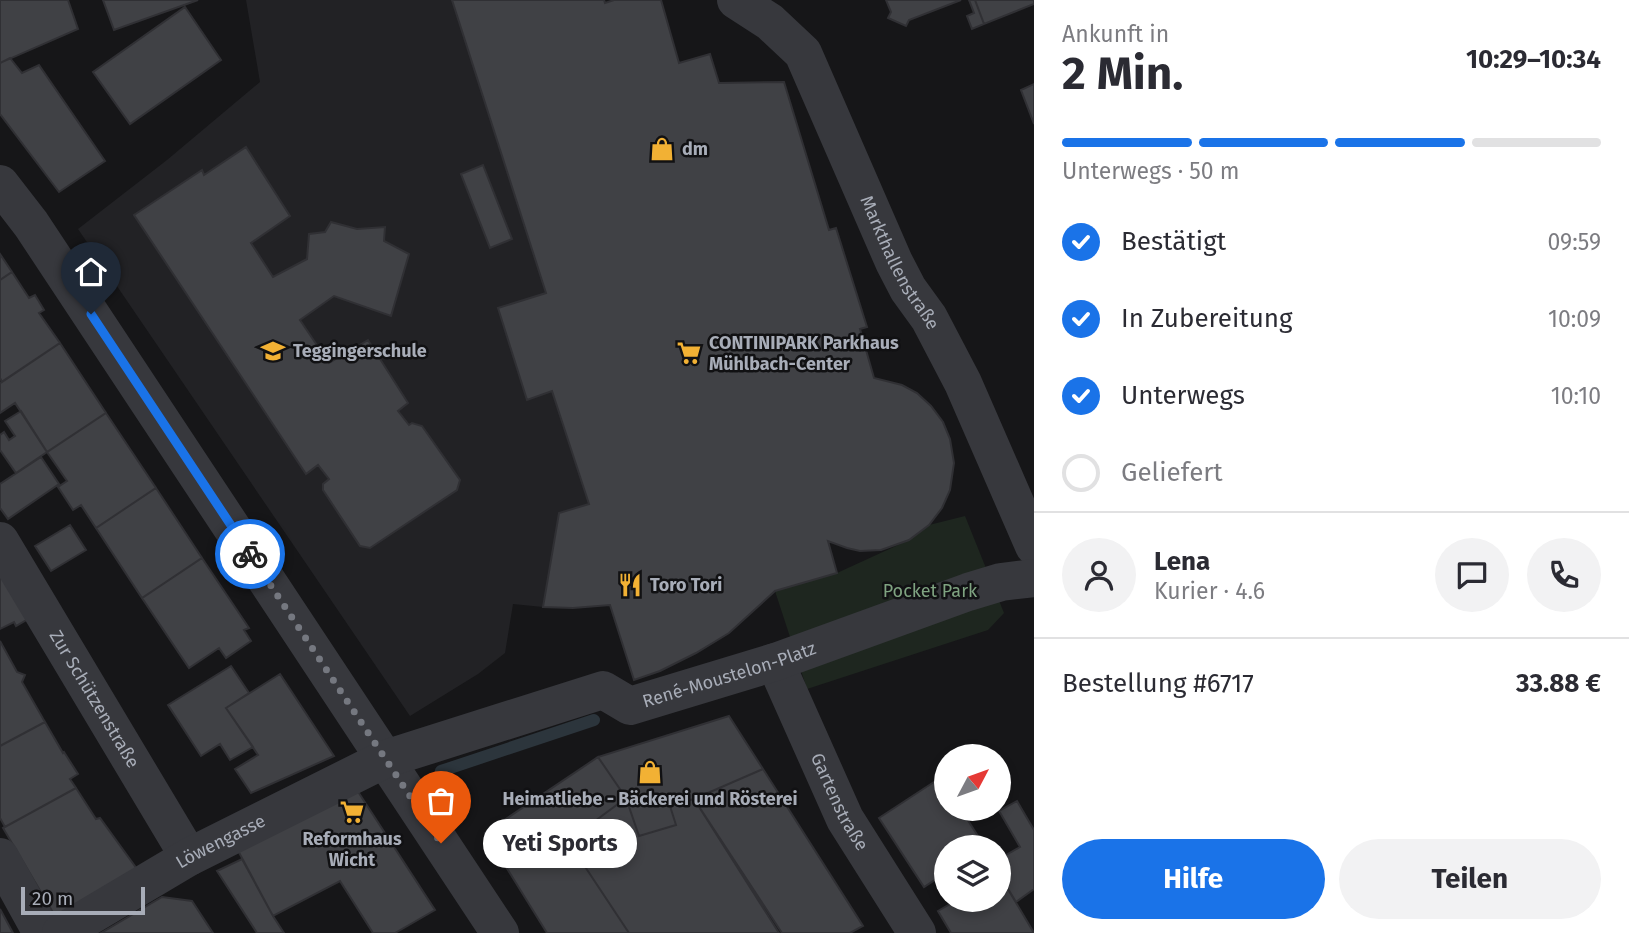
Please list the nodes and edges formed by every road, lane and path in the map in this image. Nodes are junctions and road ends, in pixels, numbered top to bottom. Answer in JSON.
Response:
{"nodes":[{"id":1,"x":736,"y":0,"type":"edge"},
{"id":2,"x":0,"y":184,"type":"edge"},
{"id":3,"x":0,"y":541,"type":"edge"},
{"id":4,"x":1034,"y":546,"type":"edge"},
{"id":5,"x":1034,"y":578,"type":"edge"},
{"id":6,"x":775,"y":663,"type":"junction"},
{"id":7,"x":385,"y":759,"type":"junction"},
{"id":8,"x":0,"y":857,"type":"edge"},
{"id":9,"x":189,"y":857,"type":"junction"},
{"id":10,"x":495,"y":931,"type":"edge"},
{"id":11,"x":42,"y":933,"type":"edge"},
{"id":12,"x":61,"y":933,"type":"edge"},
{"id":13,"x":917,"y":933,"type":"edge"}],
"edges":[{"from":1,"to":4,"type":"street","name":"Markthallenstraße"},
{"from":2,"to":7,"type":"street"},
{"from":3,"to":9,"type":"street","name":"Zur Schützenstraße"},
{"from":5,"to":6,"type":"street","name":"René-Moustelon-Platz"},
{"from":6,"to":7,"type":"street","name":"René-Moustelon-Platz"},
{"from":6,"to":13,"type":"street","name":"Gartenstraße"},
{"from":7,"to":9,"type":"street","name":"Löwengasse"},
{"from":7,"to":10,"type":"street"},
{"from":8,"to":11,"type":"street"},
{"from":9,"to":12,"type":"street","name":"Löwengasse"}]}
